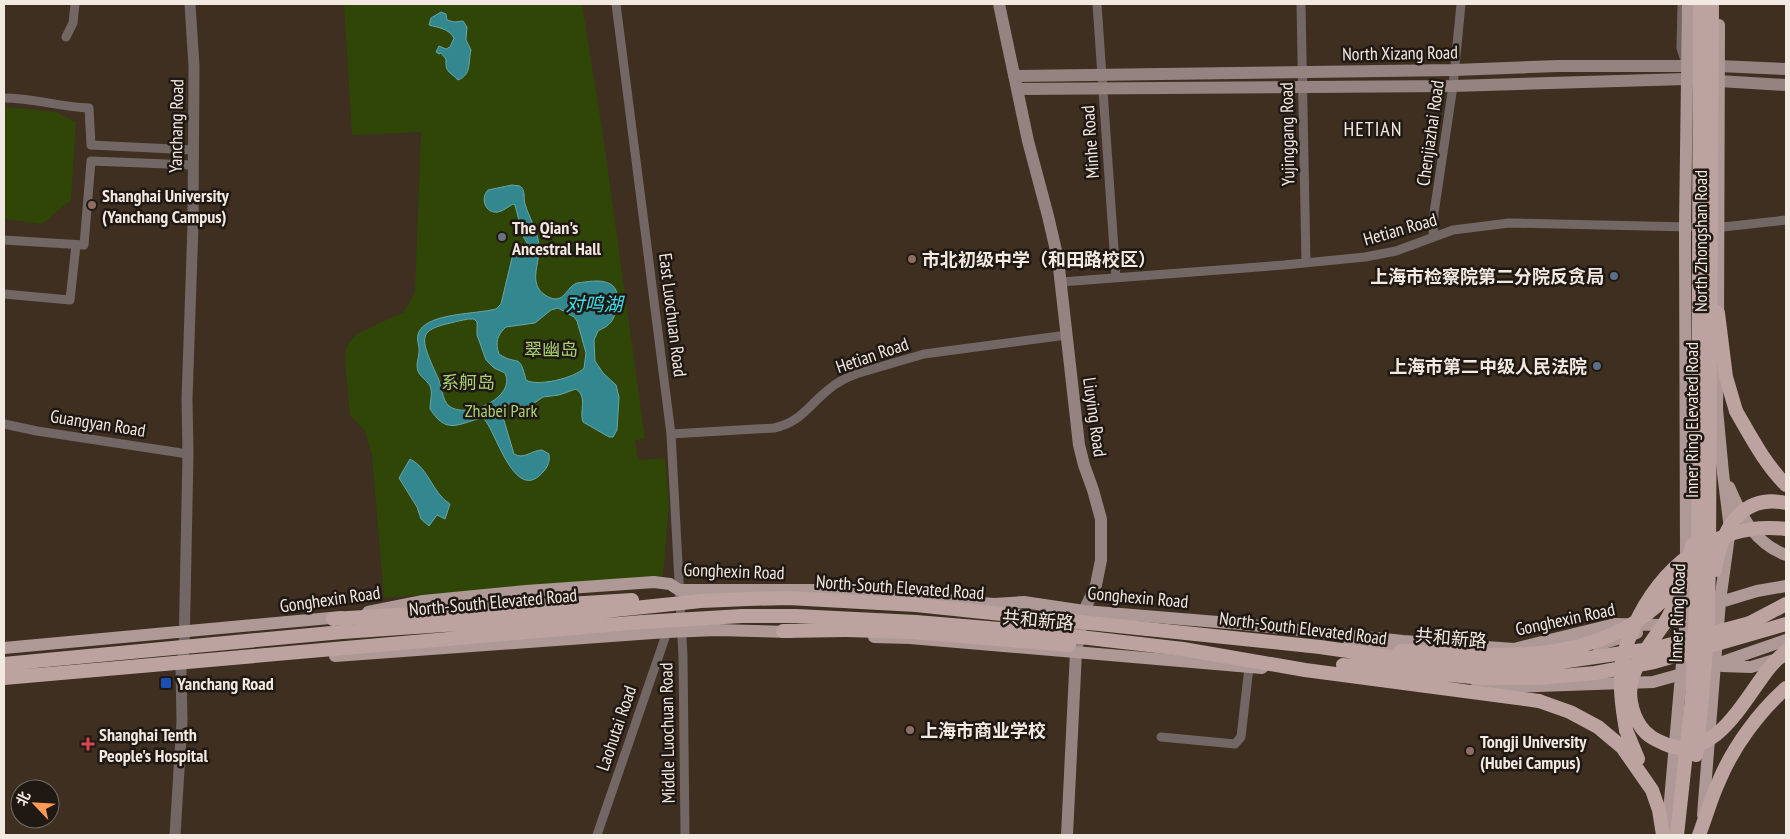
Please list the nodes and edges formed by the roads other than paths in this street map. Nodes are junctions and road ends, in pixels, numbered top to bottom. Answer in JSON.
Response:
{"nodes":[{"id":1,"x":75,"y":4,"type":"edge"},
{"id":2,"x":190,"y":4,"type":"edge"},
{"id":3,"x":616,"y":4,"type":"edge"},
{"id":4,"x":999,"y":4,"type":"edge"},
{"id":5,"x":1097,"y":4,"type":"edge"},
{"id":6,"x":1301,"y":4,"type":"edge"},
{"id":7,"x":1461,"y":4,"type":"edge"},
{"id":8,"x":1682,"y":4,"type":"edge"},
{"id":9,"x":1688,"y":4,"type":"edge"},
{"id":10,"x":1700,"y":4,"type":"edge"},
{"id":11,"x":1712,"y":4,"type":"edge"},
{"id":12,"x":1718,"y":4,"type":"edge"},
{"id":13,"x":66,"y":37,"type":"dead end"},
{"id":14,"x":1719,"y":66,"type":"junction"},
{"id":15,"x":1786,"y":69,"type":"edge"},
{"id":16,"x":1455,"y":70,"type":"junction"},
{"id":17,"x":1302,"y":72,"type":"junction"},
{"id":18,"x":1686,"y":73,"type":"junction"},
{"id":19,"x":1101,"y":74,"type":"junction"},
{"id":20,"x":1014,"y":76,"type":"junction"},
{"id":21,"x":1718,"y":81,"type":"junction"},
{"id":22,"x":1786,"y":85,"type":"edge"},
{"id":23,"x":1453,"y":86,"type":"junction"},
{"id":24,"x":1301,"y":87,"type":"junction"},
{"id":25,"x":1017,"y":89,"type":"junction"},
{"id":26,"x":1103,"y":89,"type":"junction"},
{"id":27,"x":4,"y":98,"type":"edge"},
{"id":28,"x":91,"y":146,"type":"junction"},
{"id":29,"x":193,"y":150,"type":"junction"},
{"id":30,"x":91,"y":161,"type":"junction"},
{"id":31,"x":193,"y":165,"type":"junction"},
{"id":32,"x":1786,"y":220,"type":"edge"},
{"id":33,"x":1685,"y":226,"type":"junction"},
{"id":34,"x":1721,"y":227,"type":"junction"},
{"id":35,"x":1433,"y":237,"type":"junction"},
{"id":36,"x":4,"y":240,"type":"edge"},
{"id":37,"x":76,"y":245,"type":"junction"},
{"id":38,"x":1306,"y":263,"type":"junction"},
{"id":39,"x":1711,"y":265,"type":"junction"},
{"id":40,"x":1116,"y":278,"type":"junction"},
{"id":41,"x":1061,"y":282,"type":"junction"},
{"id":42,"x":4,"y":294,"type":"edge"},
{"id":43,"x":1067,"y":335,"type":"junction"},
{"id":44,"x":1699,"y":392,"type":"junction"},
{"id":45,"x":4,"y":424,"type":"edge"},
{"id":46,"x":671,"y":434,"type":"junction"},
{"id":47,"x":188,"y":454,"type":"junction"},
{"id":48,"x":1723,"y":473,"type":"junction"},
{"id":49,"x":1786,"y":485,"type":"edge"},
{"id":50,"x":1786,"y":503,"type":"edge"},
{"id":51,"x":1786,"y":529,"type":"edge"},
{"id":52,"x":1786,"y":555,"type":"edge"},
{"id":53,"x":1689,"y":562,"type":"junction"},
{"id":54,"x":1786,"y":586,"type":"edge"},
{"id":55,"x":679,"y":590,"type":"junction"},
{"id":56,"x":1720,"y":601,"type":"junction"},
{"id":57,"x":701,"y":602,"type":"junction"},
{"id":58,"x":994,"y":604,"type":"joint"},
{"id":59,"x":1786,"y":604,"type":"edge"},
{"id":60,"x":1786,"y":613,"type":"edge"},
{"id":61,"x":1084,"y":614,"type":"junction"},
{"id":62,"x":333,"y":619,"type":"junction"},
{"id":63,"x":1681,"y":620,"type":"junction"},
{"id":64,"x":1708,"y":623,"type":"junction"},
{"id":65,"x":1750,"y":623,"type":"junction"},
{"id":66,"x":1663,"y":624,"type":"junction"},
{"id":67,"x":1786,"y":624,"type":"edge"},
{"id":68,"x":681,"y":631,"type":"junction"},
{"id":69,"x":783,"y":631,"type":"junction"},
{"id":70,"x":666,"y":632,"type":"junction"},
{"id":71,"x":185,"y":633,"type":"junction"},
{"id":72,"x":1786,"y":640,"type":"edge"},
{"id":73,"x":1403,"y":641,"type":"junction"},
{"id":74,"x":1137,"y":644,"type":"junction"},
{"id":75,"x":1077,"y":647,"type":"junction"},
{"id":76,"x":1320,"y":647,"type":"junction"},
{"id":77,"x":4,"y":648,"type":"edge"},
{"id":78,"x":1183,"y":649,"type":"junction"},
{"id":79,"x":1514,"y":649,"type":"junction"},
{"id":80,"x":1786,"y":651,"type":"edge"},
{"id":81,"x":1419,"y":653,"type":"junction"},
{"id":82,"x":1542,"y":656,"type":"junction"},
{"id":83,"x":1786,"y":656,"type":"edge"},
{"id":84,"x":4,"y":664,"type":"edge"},
{"id":85,"x":1714,"y":665,"type":"junction"},
{"id":86,"x":1249,"y":667,"type":"junction"},
{"id":87,"x":181,"y":668,"type":"junction"},
{"id":88,"x":1319,"y":669,"type":"junction"},
{"id":89,"x":1681,"y":673,"type":"junction"},
{"id":90,"x":4,"y":678,"type":"edge"},
{"id":91,"x":4,"y":685,"type":"edge"},
{"id":92,"x":1786,"y":688,"type":"edge"},
{"id":93,"x":1161,"y":737,"type":"dead end"},
{"id":94,"x":1652,"y":790,"type":"junction"},
{"id":95,"x":175,"y":835,"type":"edge"},
{"id":96,"x":597,"y":835,"type":"edge"},
{"id":97,"x":685,"y":835,"type":"edge"},
{"id":98,"x":1067,"y":835,"type":"edge"},
{"id":99,"x":1665,"y":835,"type":"edge"},
{"id":100,"x":1677,"y":835,"type":"edge"},
{"id":101,"x":1687,"y":835,"type":"edge"},
{"id":102,"x":1700,"y":835,"type":"edge"}],
"edges":[{"from":1,"to":13,"type":"street"},
{"from":2,"to":29,"type":"street","name":"Yanchang Road"},
{"from":3,"to":46,"type":"street","name":"East Luochuan Road"},
{"from":4,"to":20,"type":"main road","name":"Liuying Road"},
{"from":5,"to":19,"type":"street","name":"Minhe Road"},
{"from":6,"to":17,"type":"street","name":"Yujinggang Road"},
{"from":7,"to":16,"type":"street","name":"Chenjiazhai Road"},
{"from":8,"to":18,"type":"street"},
{"from":9,"to":18,"type":"main road","name":"North Zhongshan Road"},
{"from":10,"to":44,"type":"highway","name":"Inner Ring Elevated Road","bridge":true},
{"from":11,"to":39,"type":"highway","name":"Inner Ring Elevated Road","bridge":true},
{"from":12,"to":14,"type":"main road","name":"North Zhongshan Road"},
{"from":14,"to":15,"type":"main road","name":"North Xizang Road"},
{"from":14,"to":18,"type":"main road","name":"North Xizang Road"},
{"from":14,"to":21,"type":"main road","name":"North Zhongshan Road"},
{"from":16,"to":17,"type":"main road","name":"North Xizang Road"},
{"from":16,"to":18,"type":"main road","name":"North Xizang Road"},
{"from":16,"to":23,"type":"street","name":"Chenjiazhai Road"},
{"from":17,"to":19,"type":"main road","name":"North Xizang Road"},
{"from":17,"to":24,"type":"street","name":"Yujinggang Road"},
{"from":18,"to":21,"type":"main road","name":"North Xizang Road"},
{"from":18,"to":23,"type":"main road","name":"North Xizang Road"},
{"from":18,"to":33,"type":"main road","name":"North Zhongshan Road"},
{"from":19,"to":20,"type":"main road","name":"North Xizang Road"},
{"from":19,"to":26,"type":"street","name":"Minhe Road"},
{"from":20,"to":25,"type":"main road","name":"Liuying Road"},
{"from":21,"to":22,"type":"main road","name":"North Xizang Road"},
{"from":21,"to":34,"type":"main road","name":"North Zhongshan Road"},
{"from":23,"to":24,"type":"main road","name":"North Xizang Road"},
{"from":23,"to":35,"type":"street","name":"Chenjiazhai Road"},
{"from":24,"to":26,"type":"main road","name":"North Xizang Road"},
{"from":24,"to":38,"type":"street","name":"Yujinggang Road"},
{"from":25,"to":26,"type":"main road","name":"North Xizang Road"},
{"from":25,"to":41,"type":"main road","name":"Liuying Road"},
{"from":26,"to":40,"type":"street","name":"Minhe Road"},
{"from":27,"to":28,"type":"street"},
{"from":28,"to":29,"type":"street"},
{"from":28,"to":30,"type":"street"},
{"from":29,"to":31,"type":"street","name":"Yanchang Road"},
{"from":30,"to":31,"type":"street"},
{"from":30,"to":37,"type":"street"},
{"from":31,"to":47,"type":"street","name":"Yanchang Road"},
{"from":32,"to":34,"type":"street","name":"Hetian Road"},
{"from":33,"to":34,"type":"street","name":"Hetian Road"},
{"from":33,"to":35,"type":"street","name":"Hetian Road"},
{"from":33,"to":63,"type":"main road","name":"North Zhongshan Road"},
{"from":34,"to":48,"type":"main road","name":"North Zhongshan Road"},
{"from":35,"to":38,"type":"street","name":"Hetian Road"},
{"from":36,"to":37,"type":"street"},
{"from":37,"to":42,"type":"street"},
{"from":38,"to":40,"type":"street","name":"Hetian Road"},
{"from":39,"to":49,"type":"highway","bridge":true},
{"from":39,"to":64,"type":"highway","name":"Inner Ring Elevated Road","bridge":true},
{"from":40,"to":41,"type":"street","name":"Hetian Road"},
{"from":41,"to":43,"type":"main road","name":"Liuying Road"},
{"from":43,"to":46,"type":"street","name":"Hetian Road"},
{"from":43,"to":61,"type":"main road","name":"Liuying Road"},
{"from":44,"to":53,"type":"highway","bridge":true},
{"from":44,"to":100,"type":"highway","name":"Inner Ring Road","bridge":true},
{"from":45,"to":47,"type":"street","name":"Guangyan Road"},
{"from":46,"to":55,"type":"street","name":"East Luochuan Road"},
{"from":47,"to":71,"type":"street","name":"Yanchang Road"},
{"from":48,"to":52,"type":"main road"},
{"from":48,"to":56,"type":"main road","name":"North Zhongshan Road"},
{"from":50,"to":64,"type":"highway","bridge":true},
{"from":51,"to":94,"type":"highway","bridge":true},
{"from":53,"to":76,"type":"highway","bridge":true},
{"from":53,"to":80,"type":"highway","bridge":true},
{"from":54,"to":56,"type":"main road","name":"Gonghexin Road"},
{"from":55,"to":58,"type":"main road","name":"Gonghexin Road"},
{"from":55,"to":62,"type":"main road","name":"Gonghexin Road"},
{"from":55,"to":62,"type":"main road"},
{"from":55,"to":68,"type":"street","name":"East Luochuan Road"},
{"from":56,"to":63,"type":"main road","name":"Gonghexin Road"},
{"from":56,"to":85,"type":"main road","name":"North Zhongshan Road"},
{"from":57,"to":62,"type":"highway","bridge":true},
{"from":57,"to":76,"type":"highway","name":"North-South Elevated Road","bridge":true},
{"from":57,"to":84,"type":"highway","name":"North-South Elevated Road","bridge":true},
{"from":58,"to":61,"type":"main road","name":"共和新路"},
{"from":59,"to":65,"type":"highway"},
{"from":60,"to":65,"type":"highway","name":"North-South Elevated Road"},
{"from":61,"to":73,"type":"main road","name":"Gonghexin Road"},
{"from":61,"to":75,"type":"main road","name":"Liuying Road"},
{"from":61,"to":81,"type":"main road","name":"共和新路"},
{"from":62,"to":71,"type":"main road","name":"Gonghexin Road"},
{"from":63,"to":66,"type":"main road","name":"Gonghexin Road"},
{"from":63,"to":89,"type":"main road","name":"North Zhongshan Road"},
{"from":64,"to":101,"type":"highway","name":"Inner Ring Elevated Road","bridge":true},
{"from":65,"to":76,"type":"highway","name":"North-South Elevated Road","bridge":true},
{"from":66,"to":79,"type":"main road","name":"Gonghexin Road"},
{"from":66,"to":82,"type":"main road","name":"共和新路"},
{"from":67,"to":78,"type":"highway","name":"North-South Elevated Road","bridge":true},
{"from":68,"to":69,"type":"main road"},
{"from":68,"to":70,"type":"main road"},
{"from":68,"to":97,"type":"street","name":"Middle Luochuan Road"},
{"from":69,"to":74,"type":"highway","bridge":true},
{"from":69,"to":75,"type":"main road","name":"共和新路"},
{"from":70,"to":87,"type":"main road"},
{"from":70,"to":96,"type":"street","name":"Laohutai Road"},
{"from":71,"to":77,"type":"main road","name":"Gonghexin Road"},
{"from":71,"to":87,"type":"street","name":"Yanchang Road"},
{"from":72,"to":85,"type":"main road"},
{"from":73,"to":79,"type":"main road","name":"Gonghexin Road"},
{"from":73,"to":81,"type":"main road"},
{"from":74,"to":78,"type":"highway","name":"North-South Elevated Road","bridge":true},
{"from":74,"to":90,"type":"highway","name":"North-South Elevated Road","bridge":true},
{"from":75,"to":86,"type":"main road"},
{"from":75,"to":88,"type":"main road","name":"共和新路"},
{"from":75,"to":98,"type":"main road","name":"Liuying Road"},
{"from":78,"to":94,"type":"highway","bridge":true},
{"from":79,"to":82,"type":"main road"},
{"from":81,"to":82,"type":"main road","name":"共和新路"},
{"from":83,"to":85,"type":"main road"},
{"from":85,"to":89,"type":"main road"},
{"from":85,"to":102,"type":"main road","name":"North Zhongshan Road"},
{"from":86,"to":88,"type":"main road"},
{"from":86,"to":93,"type":"street"},
{"from":87,"to":91,"type":"main road"},
{"from":87,"to":95,"type":"street","name":"Yanchang Road"},
{"from":88,"to":89,"type":"main road"},
{"from":89,"to":99,"type":"main road","name":"North Zhongshan Road"},
{"from":92,"to":102,"type":"highway","bridge":true},
{"from":94,"to":99,"type":"highway"}]}
